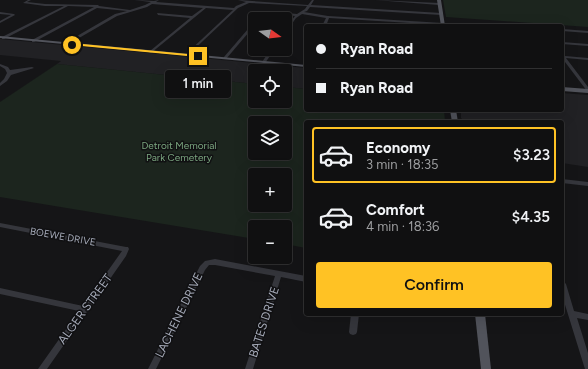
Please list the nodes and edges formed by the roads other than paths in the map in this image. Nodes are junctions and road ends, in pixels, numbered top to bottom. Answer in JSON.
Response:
{"nodes":[{"id":1,"x":30,"y":0,"type":"edge"},
{"id":2,"x":135,"y":0,"type":"edge"},
{"id":3,"x":239,"y":0,"type":"edge"},
{"id":4,"x":313,"y":0,"type":"edge"},
{"id":5,"x":376,"y":0,"type":"edge"},
{"id":6,"x":390,"y":0,"type":"edge"},
{"id":7,"x":155,"y":2,"type":"edge"},
{"id":8,"x":249,"y":2,"type":"junction"},
{"id":9,"x":439,"y":2,"type":"edge"},
{"id":10,"x":68,"y":5,"type":"junction"},
{"id":11,"x":310,"y":5,"type":"junction"},
{"id":12,"x":98,"y":6,"type":"junction"},
{"id":13,"x":205,"y":7,"type":"junction"},
{"id":14,"x":234,"y":9,"type":"junction"},
{"id":15,"x":129,"y":10,"type":"junction"},
{"id":16,"x":0,"y":13,"type":"edge"},
{"id":17,"x":302,"y":13,"type":"junction"},
{"id":18,"x":158,"y":14,"type":"dead end"},
{"id":19,"x":441,"y":14,"type":"junction"},
{"id":20,"x":292,"y":15,"type":"edge"},
{"id":21,"x":297,"y":15,"type":"junction"},
{"id":22,"x":193,"y":17,"type":"junction"},
{"id":23,"x":328,"y":17,"type":"junction"},
{"id":24,"x":0,"y":22,"type":"edge"},
{"id":25,"x":292,"y":22,"type":"edge"},
{"id":26,"x":325,"y":24,"type":"edge"},
{"id":27,"x":429,"y":24,"type":"edge"},
{"id":28,"x":443,"y":24,"type":"edge"},
{"id":29,"x":564,"y":30,"type":"edge"},
{"id":30,"x":248,"y":31,"type":"edge"},
{"id":31,"x":588,"y":32,"type":"edge"},
{"id":32,"x":2,"y":37,"type":"edge"},
{"id":33,"x":33,"y":41,"type":"junction"},
{"id":34,"x":564,"y":43,"type":"edge"},
{"id":35,"x":66,"y":44,"type":"junction"},
{"id":36,"x":588,"y":45,"type":"edge"},
{"id":37,"x":151,"y":52,"type":"junction"},
{"id":38,"x":187,"y":55,"type":"junction"},
{"id":39,"x":268,"y":56,"type":"edge"},
{"id":40,"x":564,"y":56,"type":"edge"},
{"id":41,"x":225,"y":58,"type":"junction"},
{"id":42,"x":564,"y":59,"type":"edge"},
{"id":43,"x":588,"y":59,"type":"edge"},
{"id":44,"x":264,"y":62,"type":"junction"},
{"id":45,"x":304,"y":64,"type":"edge"},
{"id":46,"x":0,"y":65,"type":"edge"},
{"id":47,"x":9,"y":72,"type":"junction"},
{"id":48,"x":0,"y":85,"type":"edge"},
{"id":49,"x":564,"y":89,"type":"edge"},
{"id":50,"x":588,"y":91,"type":"edge"},
{"id":51,"x":564,"y":181,"type":"edge"},
{"id":52,"x":588,"y":185,"type":"edge"},
{"id":53,"x":0,"y":225,"type":"edge"},
{"id":54,"x":126,"y":249,"type":"joint"},
{"id":55,"x":279,"y":274,"type":"junction"},
{"id":56,"x":304,"y":279,"type":"edge"},
{"id":57,"x":0,"y":291,"type":"edge"},
{"id":58,"x":564,"y":291,"type":"edge"},
{"id":59,"x":84,"y":309,"type":"junction"},
{"id":60,"x":571,"y":314,"type":"junction"},
{"id":61,"x":356,"y":316,"type":"edge"},
{"id":62,"x":480,"y":316,"type":"edge"},
{"id":63,"x":588,"y":317,"type":"edge"},
{"id":64,"x":353,"y":332,"type":"dead end"},
{"id":65,"x":588,"y":366,"type":"edge"},
{"id":66,"x":42,"y":369,"type":"edge"},
{"id":67,"x":152,"y":369,"type":"edge"},
{"id":68,"x":249,"y":369,"type":"edge"},
{"id":69,"x":486,"y":369,"type":"edge"}],
"edges":[{"from":1,"to":10,"type":"street"},
{"from":2,"to":7,"type":"street"},
{"from":3,"to":8,"type":"street"},
{"from":4,"to":11,"type":"street"},
{"from":5,"to":6,"type":"street"},
{"from":6,"to":9,"type":"street"},
{"from":7,"to":13,"type":"street"},
{"from":7,"to":15,"type":"street"},
{"from":8,"to":11,"type":"street"},
{"from":8,"to":14,"type":"street"},
{"from":9,"to":19,"type":"main road"},
{"from":10,"to":12,"type":"street"},
{"from":10,"to":32,"type":"street"},
{"from":11,"to":17,"type":"street"},
{"from":11,"to":19,"type":"street"},
{"from":12,"to":15,"type":"street"},
{"from":12,"to":33,"type":"street"},
{"from":13,"to":14,"type":"street"},
{"from":13,"to":22,"type":"street"},
{"from":14,"to":38,"type":"street"},
{"from":15,"to":35,"type":"street"},
{"from":16,"to":24,"type":"street"},
{"from":17,"to":21,"type":"street"},
{"from":17,"to":23,"type":"street"},
{"from":18,"to":22,"type":"street"},
{"from":19,"to":28,"type":"main road"},
{"from":20,"to":21,"type":"street"},
{"from":21,"to":25,"type":"street"},
{"from":22,"to":37,"type":"street"},
{"from":23,"to":26,"type":"street"},
{"from":23,"to":27,"type":"street"},
{"from":29,"to":31,"type":"street"},
{"from":30,"to":41,"type":"street"},
{"from":32,"to":33,"type":"main road"},
{"from":33,"to":35,"type":"main road"},
{"from":34,"to":36,"type":"street"},
{"from":35,"to":37,"type":"main road"},
{"from":37,"to":38,"type":"main road"},
{"from":38,"to":41,"type":"main road"},
{"from":39,"to":44,"type":"street"},
{"from":40,"to":43,"type":"street"},
{"from":41,"to":44,"type":"main road"},
{"from":42,"to":50,"type":"street"},
{"from":44,"to":45,"type":"main road"},
{"from":46,"to":47,"type":"street"},
{"from":47,"to":47,"type":"street"},
{"from":47,"to":48,"type":"street"},
{"from":49,"to":50,"type":"main road"},
{"from":51,"to":52,"type":"street"},
{"from":53,"to":54,"type":"street","name":"BOEWE DRIVE"},
{"from":54,"to":59,"type":"street","name":"ALGER STREET"},
{"from":55,"to":56,"type":"street"},
{"from":55,"to":67,"type":"street","name":"LACHENE DRIVE"},
{"from":55,"to":68,"type":"street","name":"BATES DRIVE"},
{"from":57,"to":59,"type":"street"},
{"from":58,"to":60,"type":"street"},
{"from":59,"to":66,"type":"street","name":"ALGER STREET"},
{"from":60,"to":63,"type":"street"},
{"from":60,"to":65,"type":"street"},
{"from":61,"to":64,"type":"street"},
{"from":62,"to":69,"type":"main road"}]}
